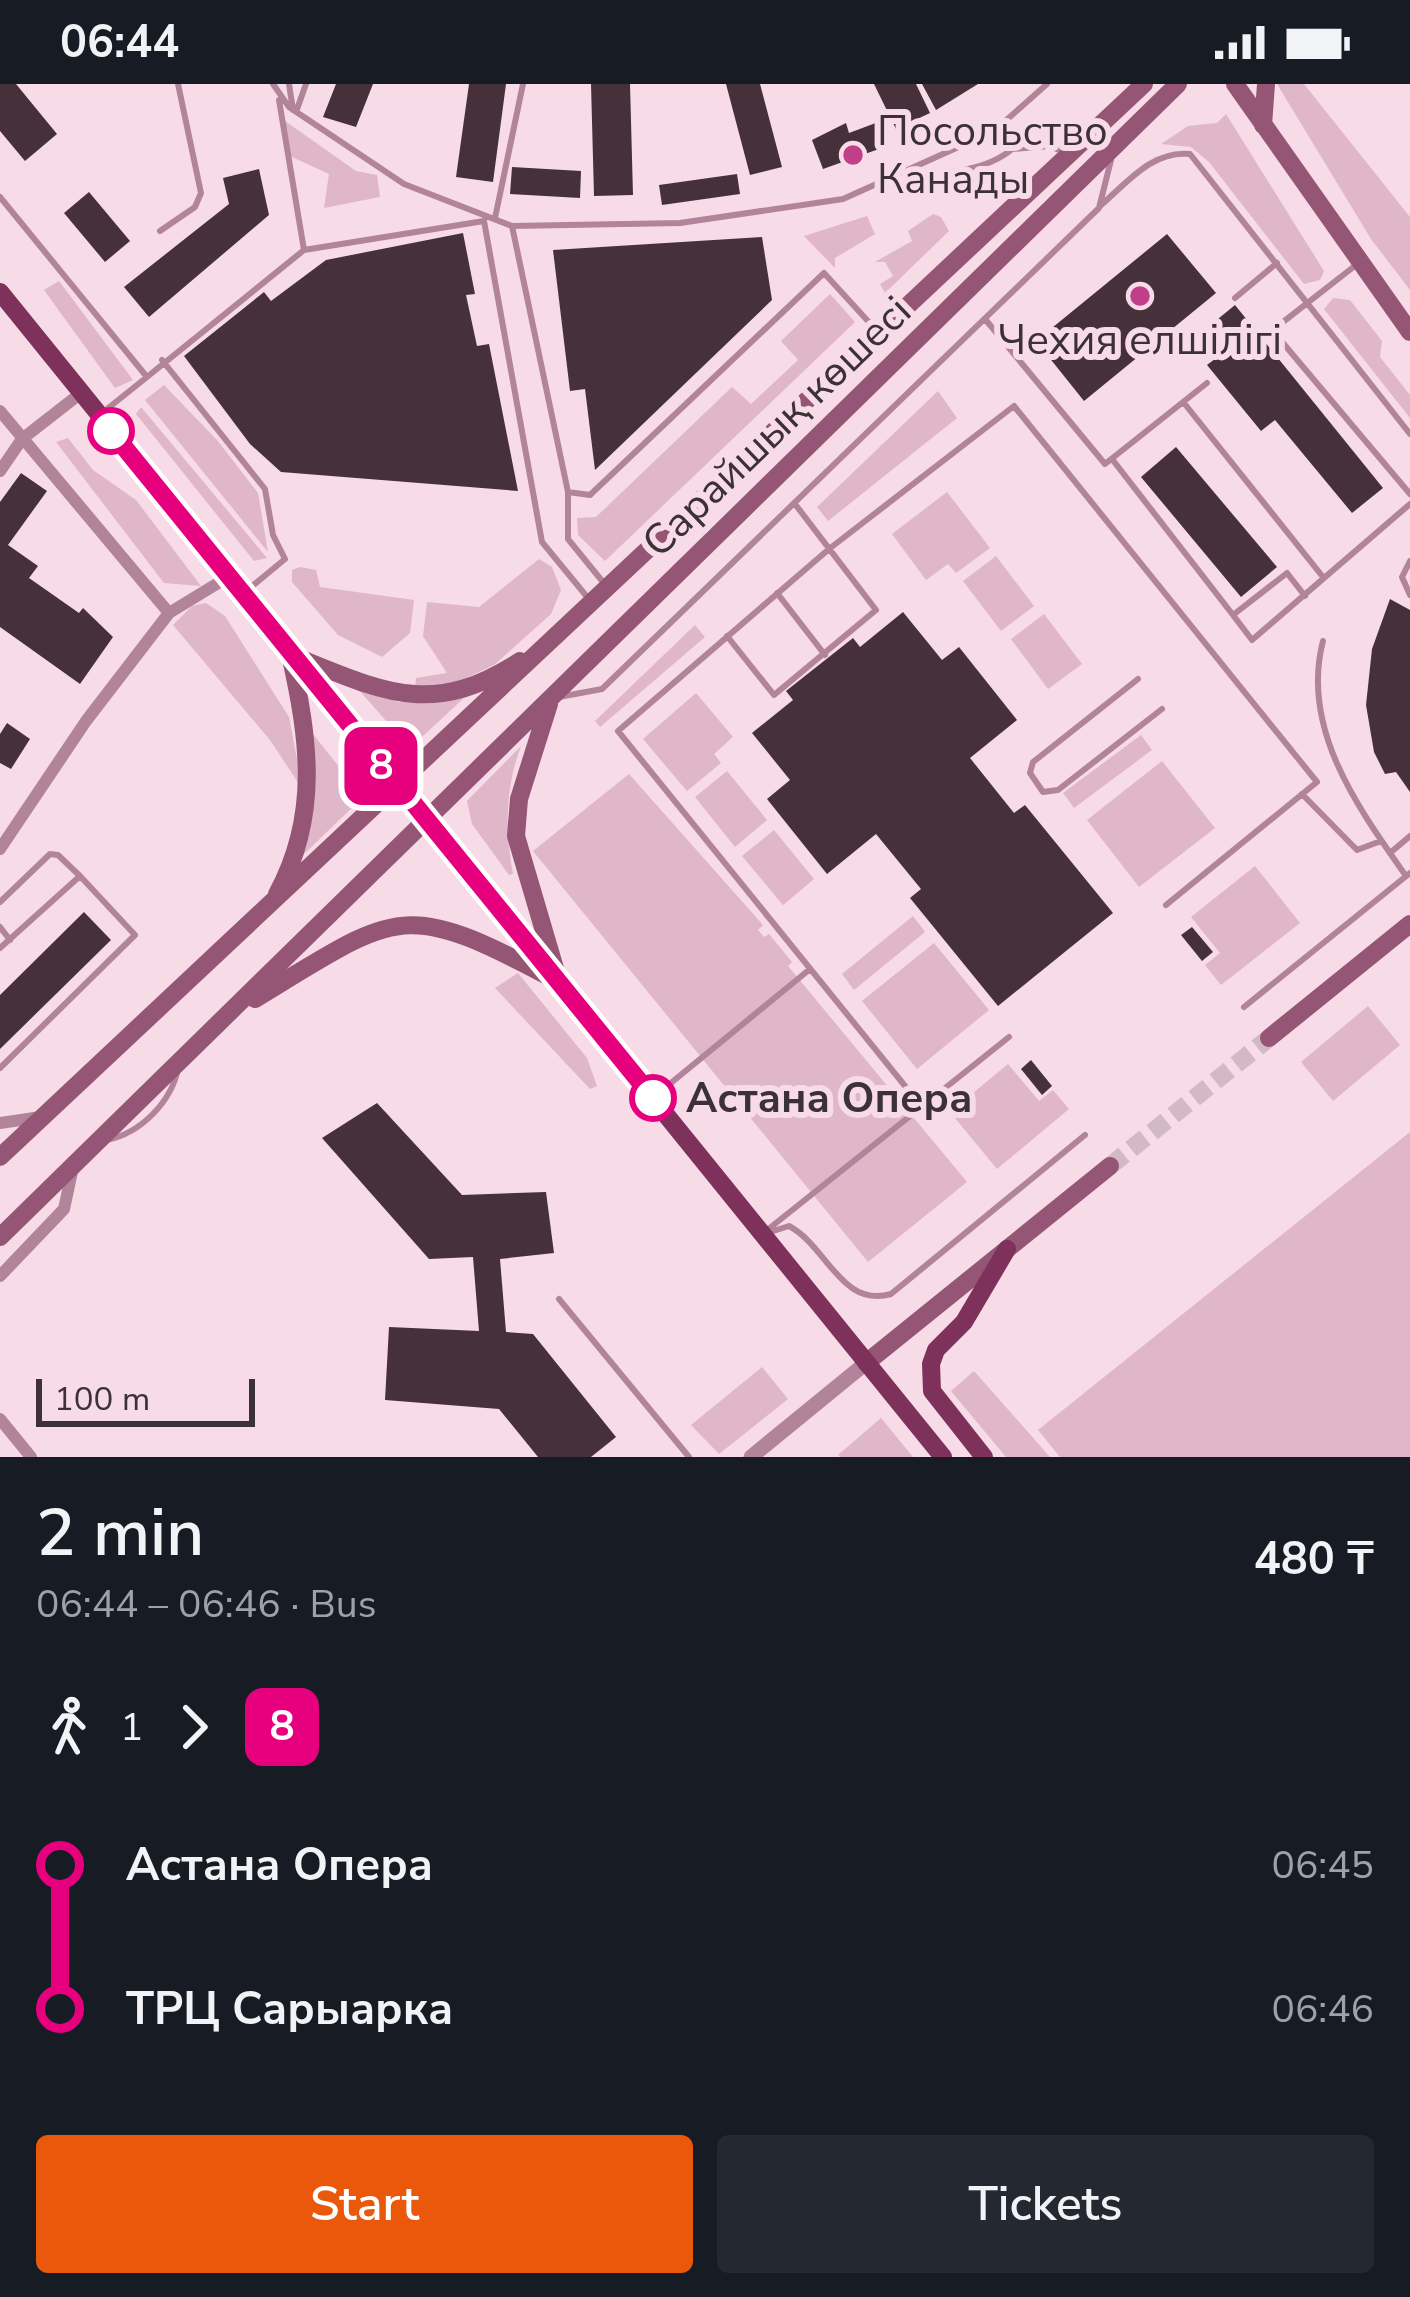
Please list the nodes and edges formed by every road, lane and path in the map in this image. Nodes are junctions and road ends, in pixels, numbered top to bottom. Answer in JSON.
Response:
{"nodes":[{"id":1,"x":178,"y":84,"type":"edge"},
{"id":2,"x":273,"y":84,"type":"edge"},
{"id":3,"x":289,"y":84,"type":"edge"},
{"id":4,"x":306,"y":84,"type":"edge"},
{"id":5,"x":523,"y":84,"type":"edge"},
{"id":6,"x":1144,"y":84,"type":"edge"},
{"id":7,"x":1178,"y":84,"type":"edge"},
{"id":8,"x":1234,"y":84,"type":"edge"},
{"id":9,"x":1266,"y":84,"type":"edge"},
{"id":10,"x":1044,"y":85,"type":"edge"},
{"id":11,"x":279,"y":97,"type":"junction"},
{"id":12,"x":295,"y":111,"type":"junction"},
{"id":13,"x":1263,"y":124,"type":"junction"},
{"id":14,"x":994,"y":131,"type":"junction"},
{"id":15,"x":1114,"y":148,"type":"junction"},
{"id":16,"x":1012,"y":149,"type":"junction"},
{"id":17,"x":1070,"y":154,"type":"junction"},
{"id":18,"x":910,"y":170,"type":"junction"},
{"id":19,"x":0,"y":196,"type":"edge"},
{"id":20,"x":1099,"y":208,"type":"junction"},
{"id":21,"x":495,"y":218,"type":"junction"},
{"id":22,"x":512,"y":226,"type":"junction"},
{"id":23,"x":160,"y":231,"type":"dead end"},
{"id":24,"x":304,"y":250,"type":"junction"},
{"id":25,"x":1277,"y":263,"type":"junction"},
{"id":26,"x":1358,"y":263,"type":"junction"},
{"id":27,"x":0,"y":292,"type":"edge"},
{"id":28,"x":1235,"y":298,"type":"dead end"},
{"id":29,"x":1306,"y":303,"type":"junction"},
{"id":30,"x":985,"y":319,"type":"junction"},
{"id":31,"x":1272,"y":330,"type":"junction"},
{"id":32,"x":1410,"y":332,"type":"edge"},
{"id":33,"x":880,"y":334,"type":"junction"},
{"id":34,"x":1264,"y":336,"type":"dead end"},
{"id":35,"x":162,"y":361,"type":"junction"},
{"id":36,"x":147,"y":377,"type":"junction"},
{"id":37,"x":1207,"y":383,"type":"dead end"},
{"id":38,"x":81,"y":393,"type":"junction"},
{"id":39,"x":1184,"y":404,"type":"junction"},
{"id":40,"x":0,"y":411,"type":"edge"},
{"id":41,"x":99,"y":416,"type":"junction"},
{"id":42,"x":1410,"y":434,"type":"edge"},
{"id":43,"x":22,"y":439,"type":"junction"},
{"id":44,"x":1112,"y":459,"type":"junction"},
{"id":45,"x":0,"y":471,"type":"edge"},
{"id":46,"x":568,"y":492,"type":"junction"},
{"id":47,"x":1410,"y":494,"type":"edge"},
{"id":48,"x":795,"y":504,"type":"junction"},
{"id":49,"x":1410,"y":504,"type":"edge"},
{"id":50,"x":830,"y":549,"type":"junction"},
{"id":51,"x":1410,"y":561,"type":"edge"},
{"id":52,"x":228,"y":577,"type":"junction"},
{"id":53,"x":1323,"y":577,"type":"junction"},
{"id":54,"x":609,"y":590,"type":"junction"},
{"id":55,"x":777,"y":593,"type":"junction"},
{"id":56,"x":242,"y":594,"type":"junction"},
{"id":57,"x":1410,"y":595,"type":"edge"},
{"id":58,"x":1305,"y":596,"type":"junction"},
{"id":59,"x":594,"y":604,"type":"junction"},
{"id":60,"x":169,"y":613,"type":"junction"},
{"id":61,"x":1233,"y":615,"type":"junction"},
{"id":62,"x":727,"y":635,"type":"junction"},
{"id":63,"x":555,"y":640,"type":"junction"},
{"id":64,"x":1323,"y":641,"type":"dead end"},
{"id":65,"x":290,"y":654,"type":"junction"},
{"id":66,"x":825,"y":655,"type":"junction"},
{"id":67,"x":1138,"y":679,"type":"dead end"},
{"id":68,"x":550,"y":700,"type":"junction"},
{"id":69,"x":1162,"y":709,"type":"dead end"},
{"id":70,"x":398,"y":788,"type":"junction"},
{"id":71,"x":1302,"y":794,"type":"junction"},
{"id":72,"x":427,"y":822,"type":"junction"},
{"id":73,"x":1410,"y":836,"type":"edge"},
{"id":74,"x":1381,"y":841,"type":"junction"},
{"id":75,"x":0,"y":849,"type":"edge"},
{"id":76,"x":1390,"y":853,"type":"junction"},
{"id":77,"x":1408,"y":874,"type":"edge"},
{"id":78,"x":80,"y":876,"type":"junction"},
{"id":79,"x":0,"y":902,"type":"edge"},
{"id":80,"x":1166,"y":904,"type":"dead end"},
{"id":81,"x":268,"y":910,"type":"junction"},
{"id":82,"x":1410,"y":924,"type":"edge"},
{"id":83,"x":0,"y":926,"type":"edge"},
{"id":84,"x":10,"y":940,"type":"junction"},
{"id":85,"x":0,"y":948,"type":"edge"},
{"id":86,"x":810,"y":969,"type":"junction"},
{"id":87,"x":559,"y":982,"type":"junction"},
{"id":88,"x":1244,"y":1007,"type":"dead end"},
{"id":89,"x":229,"y":1015,"type":"junction"},
{"id":90,"x":1009,"y":1036,"type":"dead end"},
{"id":91,"x":1268,"y":1038,"type":"tunnel mouth"},
{"id":92,"x":0,"y":1068,"type":"edge"},
{"id":93,"x":653,"y":1098,"type":"junction"},
{"id":94,"x":922,"y":1107,"type":"junction"},
{"id":95,"x":42,"y":1117,"type":"junction"},
{"id":96,"x":0,"y":1123,"type":"edge"},
{"id":97,"x":1085,"y":1135,"type":"dead end"},
{"id":98,"x":0,"y":1157,"type":"edge"},
{"id":99,"x":73,"y":1166,"type":"junction"},
{"id":100,"x":1109,"y":1166,"type":"tunnel mouth"},
{"id":101,"x":763,"y":1234,"type":"junction"},
{"id":102,"x":0,"y":1238,"type":"edge"},
{"id":103,"x":1007,"y":1249,"type":"junction"},
{"id":104,"x":0,"y":1276,"type":"edge"},
{"id":105,"x":559,"y":1299,"type":"dead end"},
{"id":106,"x":866,"y":1363,"type":"junction"},
{"id":107,"x":0,"y":1419,"type":"edge"},
{"id":108,"x":31,"y":1457,"type":"edge"},
{"id":109,"x":689,"y":1457,"type":"edge"},
{"id":110,"x":751,"y":1457,"type":"edge"},
{"id":111,"x":943,"y":1457,"type":"edge"},
{"id":112,"x":984,"y":1457,"type":"edge"}],
"edges":[{"from":1,"to":23,"type":"lane"},
{"from":2,"to":11,"type":"lane"},
{"from":3,"to":12,"type":"lane"},
{"from":4,"to":12,"type":"lane"},
{"from":5,"to":21,"type":"lane"},
{"from":6,"to":17,"type":"main road","name":"Сарайшық көшесі"},
{"from":7,"to":15,"type":"main road","name":"Сарайшық көшесі"},
{"from":8,"to":13,"type":"main road"},
{"from":9,"to":13,"type":"main road"},
{"from":10,"to":14,"type":"lane"},
{"from":11,"to":12,"type":"lane"},
{"from":11,"to":24,"type":"lane"},
{"from":12,"to":21,"type":"lane"},
{"from":13,"to":26,"type":"main road"},
{"from":14,"to":16,"type":"lane"},
{"from":14,"to":18,"type":"lane"},
{"from":15,"to":20,"type":"lane"},
{"from":15,"to":68,"type":"main road","name":"Сарайшық көшесі"},
{"from":16,"to":17,"type":"lane"},
{"from":16,"to":18,"type":"lane"},
{"from":17,"to":33,"type":"main road","name":"Сарайшық көшесі"},
{"from":18,"to":22,"type":"lane"},
{"from":19,"to":36,"type":"lane"},
{"from":20,"to":25,"type":"lane"},
{"from":20,"to":30,"type":"lane"},
{"from":21,"to":22,"type":"lane"},
{"from":22,"to":46,"type":"lane"},
{"from":24,"to":35,"type":"lane"},
{"from":24,"to":59,"type":"lane"},
{"from":25,"to":28,"type":"lane"},
{"from":25,"to":29,"type":"lane"},
{"from":26,"to":29,"type":"lane"},
{"from":26,"to":32,"type":"main road"},
{"from":27,"to":38,"type":"main road"},
{"from":29,"to":31,"type":"lane"},
{"from":29,"to":42,"type":"lane"},
{"from":30,"to":44,"type":"lane"},
{"from":30,"to":48,"type":"lane"},
{"from":31,"to":34,"type":"lane"},
{"from":31,"to":47,"type":"lane"},
{"from":33,"to":46,"type":"lane"},
{"from":33,"to":54,"type":"main road","name":"Сарайшық көшесі"},
{"from":35,"to":36,"type":"lane"},
{"from":35,"to":56,"type":"lane"},
{"from":36,"to":41,"type":"lane"},
{"from":37,"to":39,"type":"lane"},
{"from":38,"to":41,"type":"main road"},
{"from":38,"to":43,"type":"street"},
{"from":39,"to":44,"type":"lane"},
{"from":39,"to":53,"type":"lane"},
{"from":40,"to":43,"type":"street"},
{"from":41,"to":52,"type":"main road"},
{"from":43,"to":45,"type":"street"},
{"from":43,"to":60,"type":"street"},
{"from":44,"to":61,"type":"lane"},
{"from":46,"to":54,"type":"lane"},
{"from":48,"to":50,"type":"lane"},
{"from":48,"to":68,"type":"lane"},
{"from":49,"to":53,"type":"lane"},
{"from":50,"to":55,"type":"lane"},
{"from":50,"to":66,"type":"lane"},
{"from":50,"to":71,"type":"lane"},
{"from":51,"to":57,"type":"lane"},
{"from":52,"to":56,"type":"main road"},
{"from":52,"to":60,"type":"street"},
{"from":53,"to":58,"type":"lane"},
{"from":54,"to":59,"type":"main road","name":"Сарайшық көшесі"},
{"from":55,"to":62,"type":"lane"},
{"from":55,"to":66,"type":"lane"},
{"from":56,"to":65,"type":"main road"},
{"from":58,"to":61,"type":"lane"},
{"from":58,"to":61,"type":"lane"},
{"from":59,"to":63,"type":"main road","name":"Сарайшық көшесі"},
{"from":60,"to":75,"type":"street"},
{"from":62,"to":66,"type":"lane"},
{"from":62,"to":86,"type":"lane"},
{"from":63,"to":65,"type":"main road"},
{"from":63,"to":70,"type":"main road","name":"Сарайшық көшесі"},
{"from":64,"to":74,"type":"lane"},
{"from":65,"to":70,"type":"main road"},
{"from":65,"to":81,"type":"main road"},
{"from":67,"to":69,"type":"lane"},
{"from":68,"to":72,"type":"main road","name":"Сарайшық көшесі"},
{"from":68,"to":87,"type":"main road"},
{"from":70,"to":72,"type":"main road"},
{"from":70,"to":81,"type":"main road","name":"Сарайшық көшесі"},
{"from":71,"to":74,"type":"lane"},
{"from":71,"to":80,"type":"lane"},
{"from":72,"to":87,"type":"main road"},
{"from":72,"to":89,"type":"main road","name":"Сарайшық көшесі"},
{"from":73,"to":76,"type":"lane"},
{"from":74,"to":76,"type":"lane"},
{"from":76,"to":77,"type":"lane"},
{"from":77,"to":88,"type":"lane"},
{"from":78,"to":79,"type":"lane"},
{"from":78,"to":84,"type":"lane"},
{"from":78,"to":92,"type":"lane"},
{"from":81,"to":95,"type":"main road","name":"Сарайшық көшесі"},
{"from":82,"to":91,"type":"main road"},
{"from":83,"to":84,"type":"lane"},
{"from":84,"to":85,"type":"lane"},
{"from":86,"to":93,"type":"lane"},
{"from":86,"to":94,"type":"lane"},
{"from":87,"to":89,"type":"main road"},
{"from":87,"to":93,"type":"main road"},
{"from":89,"to":99,"type":"main road"},
{"from":90,"to":94,"type":"lane"},
{"from":93,"to":101,"type":"main road"},
{"from":94,"to":101,"type":"lane"},
{"from":95,"to":96,"type":"street"},
{"from":95,"to":98,"type":"main road","name":"Сарайшық көшесі"},
{"from":97,"to":101,"type":"lane"},
{"from":99,"to":102,"type":"main road"},
{"from":99,"to":104,"type":"street"},
{"from":100,"to":103,"type":"main road"},
{"from":101,"to":106,"type":"main road"},
{"from":103,"to":106,"type":"main road"},
{"from":103,"to":112,"type":"main road"},
{"from":105,"to":109,"type":"lane"},
{"from":106,"to":110,"type":"street"},
{"from":106,"to":111,"type":"main road"},
{"from":107,"to":108,"type":"street"}]}
